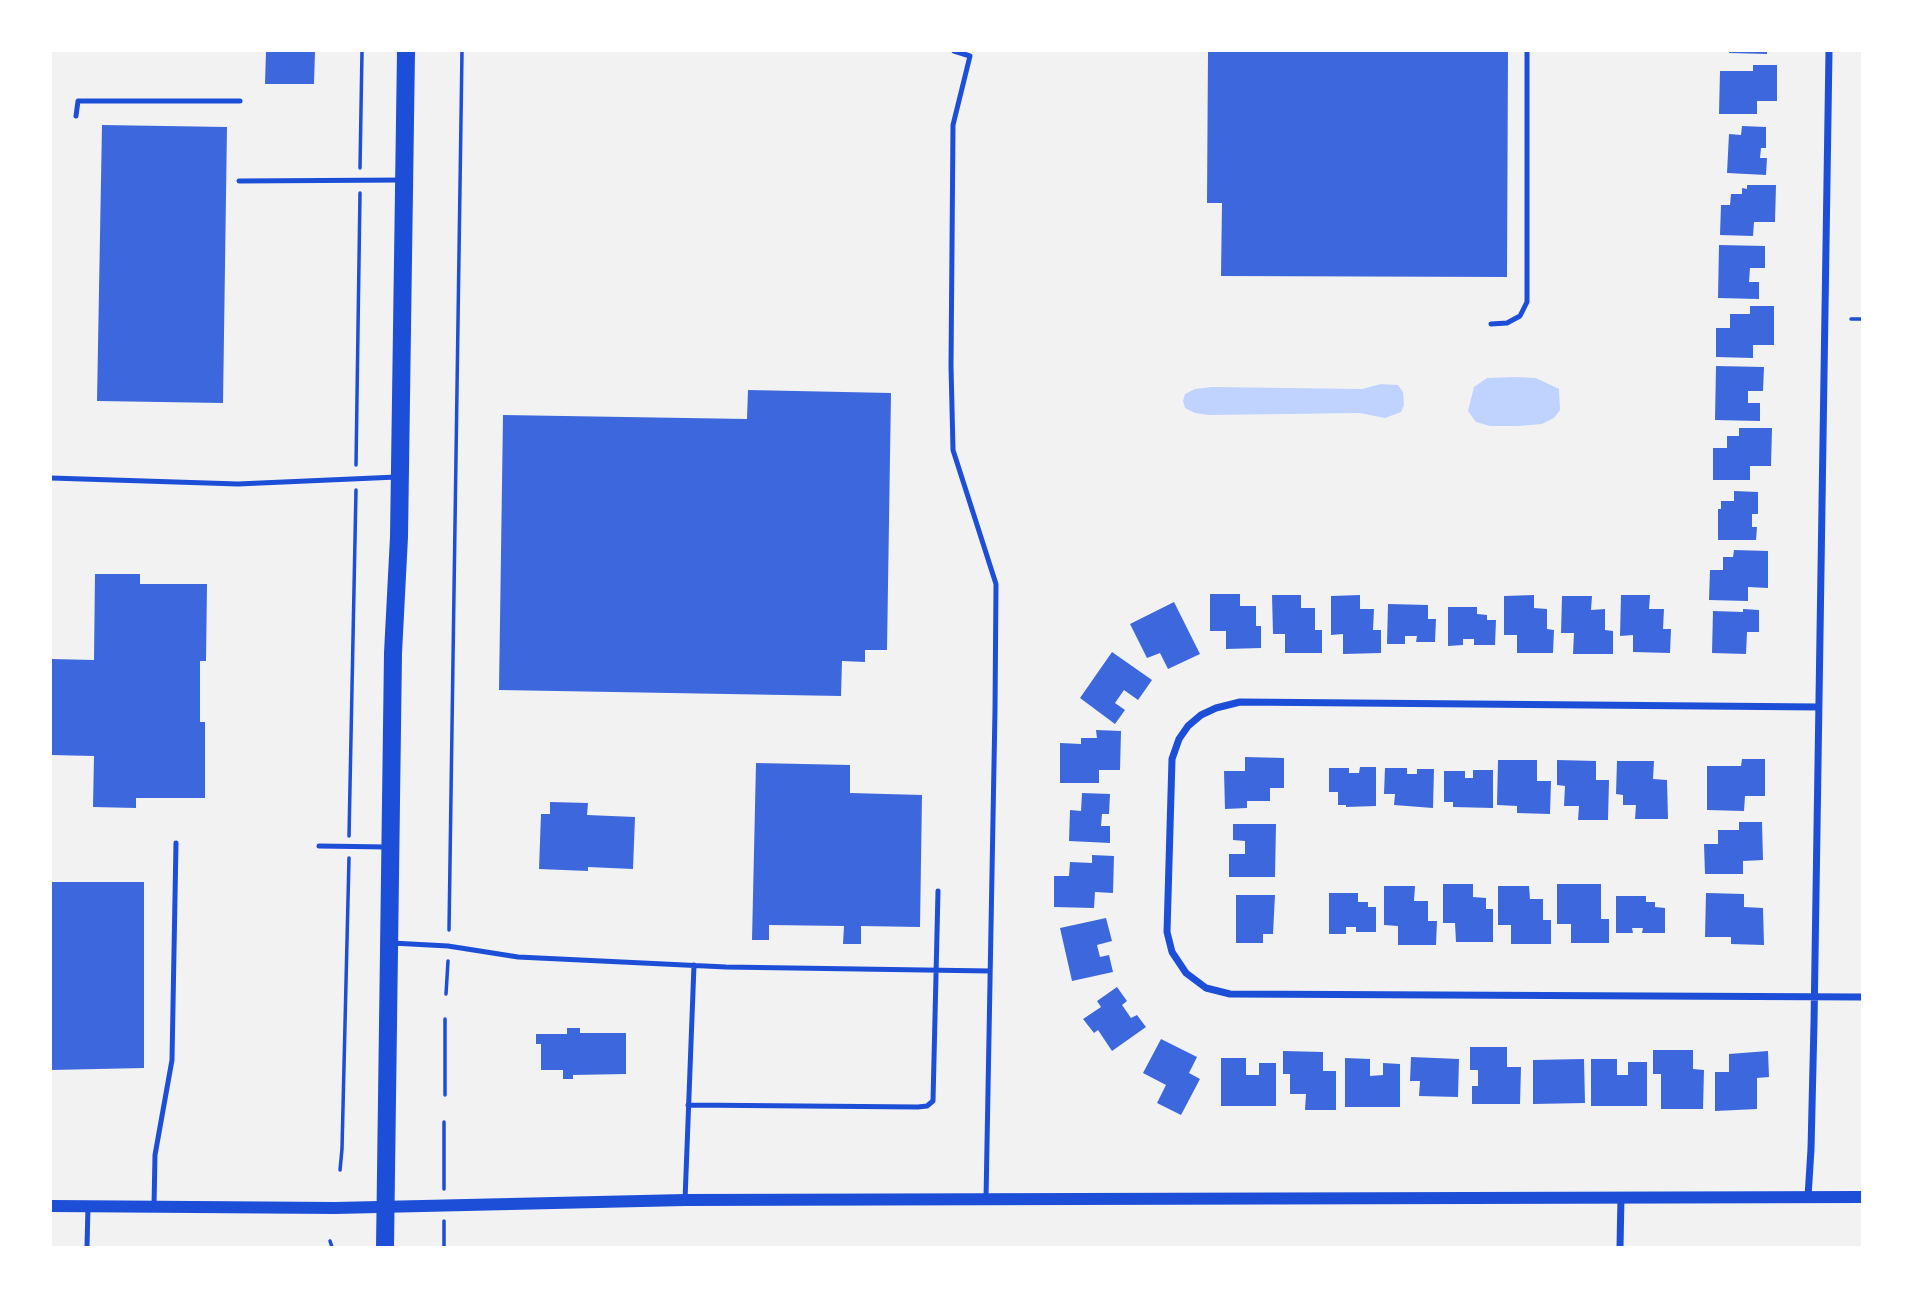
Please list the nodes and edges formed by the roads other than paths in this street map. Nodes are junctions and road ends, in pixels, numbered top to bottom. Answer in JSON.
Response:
{"nodes":[{"id":1,"x":406,"y":51,"type":"edge"},
{"id":2,"x":954,"y":51,"type":"edge"},
{"id":3,"x":1527,"y":51,"type":"edge"},
{"id":4,"x":1829,"y":51,"type":"edge"},
{"id":5,"x":971,"y":53,"type":"edge"},
{"id":6,"x":240,"y":101,"type":"dead end"},
{"id":7,"x":76,"y":116,"type":"dead end"},
{"id":8,"x":406,"y":180,"type":"junction"},
{"id":9,"x":239,"y":181,"type":"dead end"},
{"id":10,"x":1491,"y":324,"type":"dead end"},
{"id":11,"x":400,"y":477,"type":"junction"},
{"id":12,"x":51,"y":478,"type":"edge"},
{"id":13,"x":1819,"y":707,"type":"junction"},
{"id":14,"x":176,"y":843,"type":"dead end"},
{"id":15,"x":319,"y":846,"type":"dead end"},
{"id":16,"x":390,"y":847,"type":"junction"},
{"id":17,"x":938,"y":891,"type":"dead end"},
{"id":18,"x":388,"y":943,"type":"junction"},
{"id":19,"x":694,"y":965,"type":"junction"},
{"id":20,"x":937,"y":970,"type":"junction"},
{"id":21,"x":990,"y":971,"type":"junction"},
{"id":22,"x":1814,"y":997,"type":"junction"},
{"id":23,"x":1862,"y":997,"type":"edge"},
{"id":24,"x":688,"y":1105,"type":"junction"},
{"id":25,"x":1620,"y":1197,"type":"junction"},
{"id":26,"x":1808,"y":1197,"type":"junction"},
{"id":27,"x":1862,"y":1197,"type":"edge"},
{"id":28,"x":986,"y":1199,"type":"junction"},
{"id":29,"x":685,"y":1200,"type":"junction"},
{"id":30,"x":51,"y":1206,"type":"edge"},
{"id":31,"x":88,"y":1206,"type":"junction"},
{"id":32,"x":154,"y":1206,"type":"junction"},
{"id":33,"x":385,"y":1207,"type":"junction"},
{"id":34,"x":87,"y":1247,"type":"edge"},
{"id":35,"x":384,"y":1247,"type":"edge"},
{"id":36,"x":1620,"y":1247,"type":"edge"}],
"edges":[{"from":1,"to":8,"type":"main road"},
{"from":2,"to":5,"type":"lane"},
{"from":3,"to":10,"type":"lane"},
{"from":4,"to":13,"type":"street"},
{"from":5,"to":21,"type":"lane"},
{"from":6,"to":7,"type":"lane"},
{"from":8,"to":9,"type":"lane"},
{"from":8,"to":11,"type":"main road"},
{"from":11,"to":12,"type":"lane"},
{"from":11,"to":16,"type":"main road"},
{"from":13,"to":22,"type":"street"},
{"from":13,"to":22,"type":"street"},
{"from":14,"to":32,"type":"lane"},
{"from":15,"to":16,"type":"lane"},
{"from":16,"to":18,"type":"main road"},
{"from":17,"to":20,"type":"lane"},
{"from":18,"to":19,"type":"lane"},
{"from":18,"to":33,"type":"main road"},
{"from":19,"to":20,"type":"lane"},
{"from":19,"to":24,"type":"lane"},
{"from":20,"to":21,"type":"lane"},
{"from":20,"to":24,"type":"lane"},
{"from":21,"to":28,"type":"lane"},
{"from":22,"to":23,"type":"street"},
{"from":22,"to":26,"type":"street"},
{"from":24,"to":29,"type":"lane"},
{"from":25,"to":26,"type":"street"},
{"from":25,"to":28,"type":"street"},
{"from":25,"to":36,"type":"street"},
{"from":26,"to":27,"type":"street"},
{"from":28,"to":29,"type":"street"},
{"from":29,"to":33,"type":"street"},
{"from":30,"to":31,"type":"street"},
{"from":31,"to":32,"type":"street"},
{"from":31,"to":34,"type":"lane"},
{"from":32,"to":33,"type":"street"},
{"from":33,"to":35,"type":"main road"}]}
